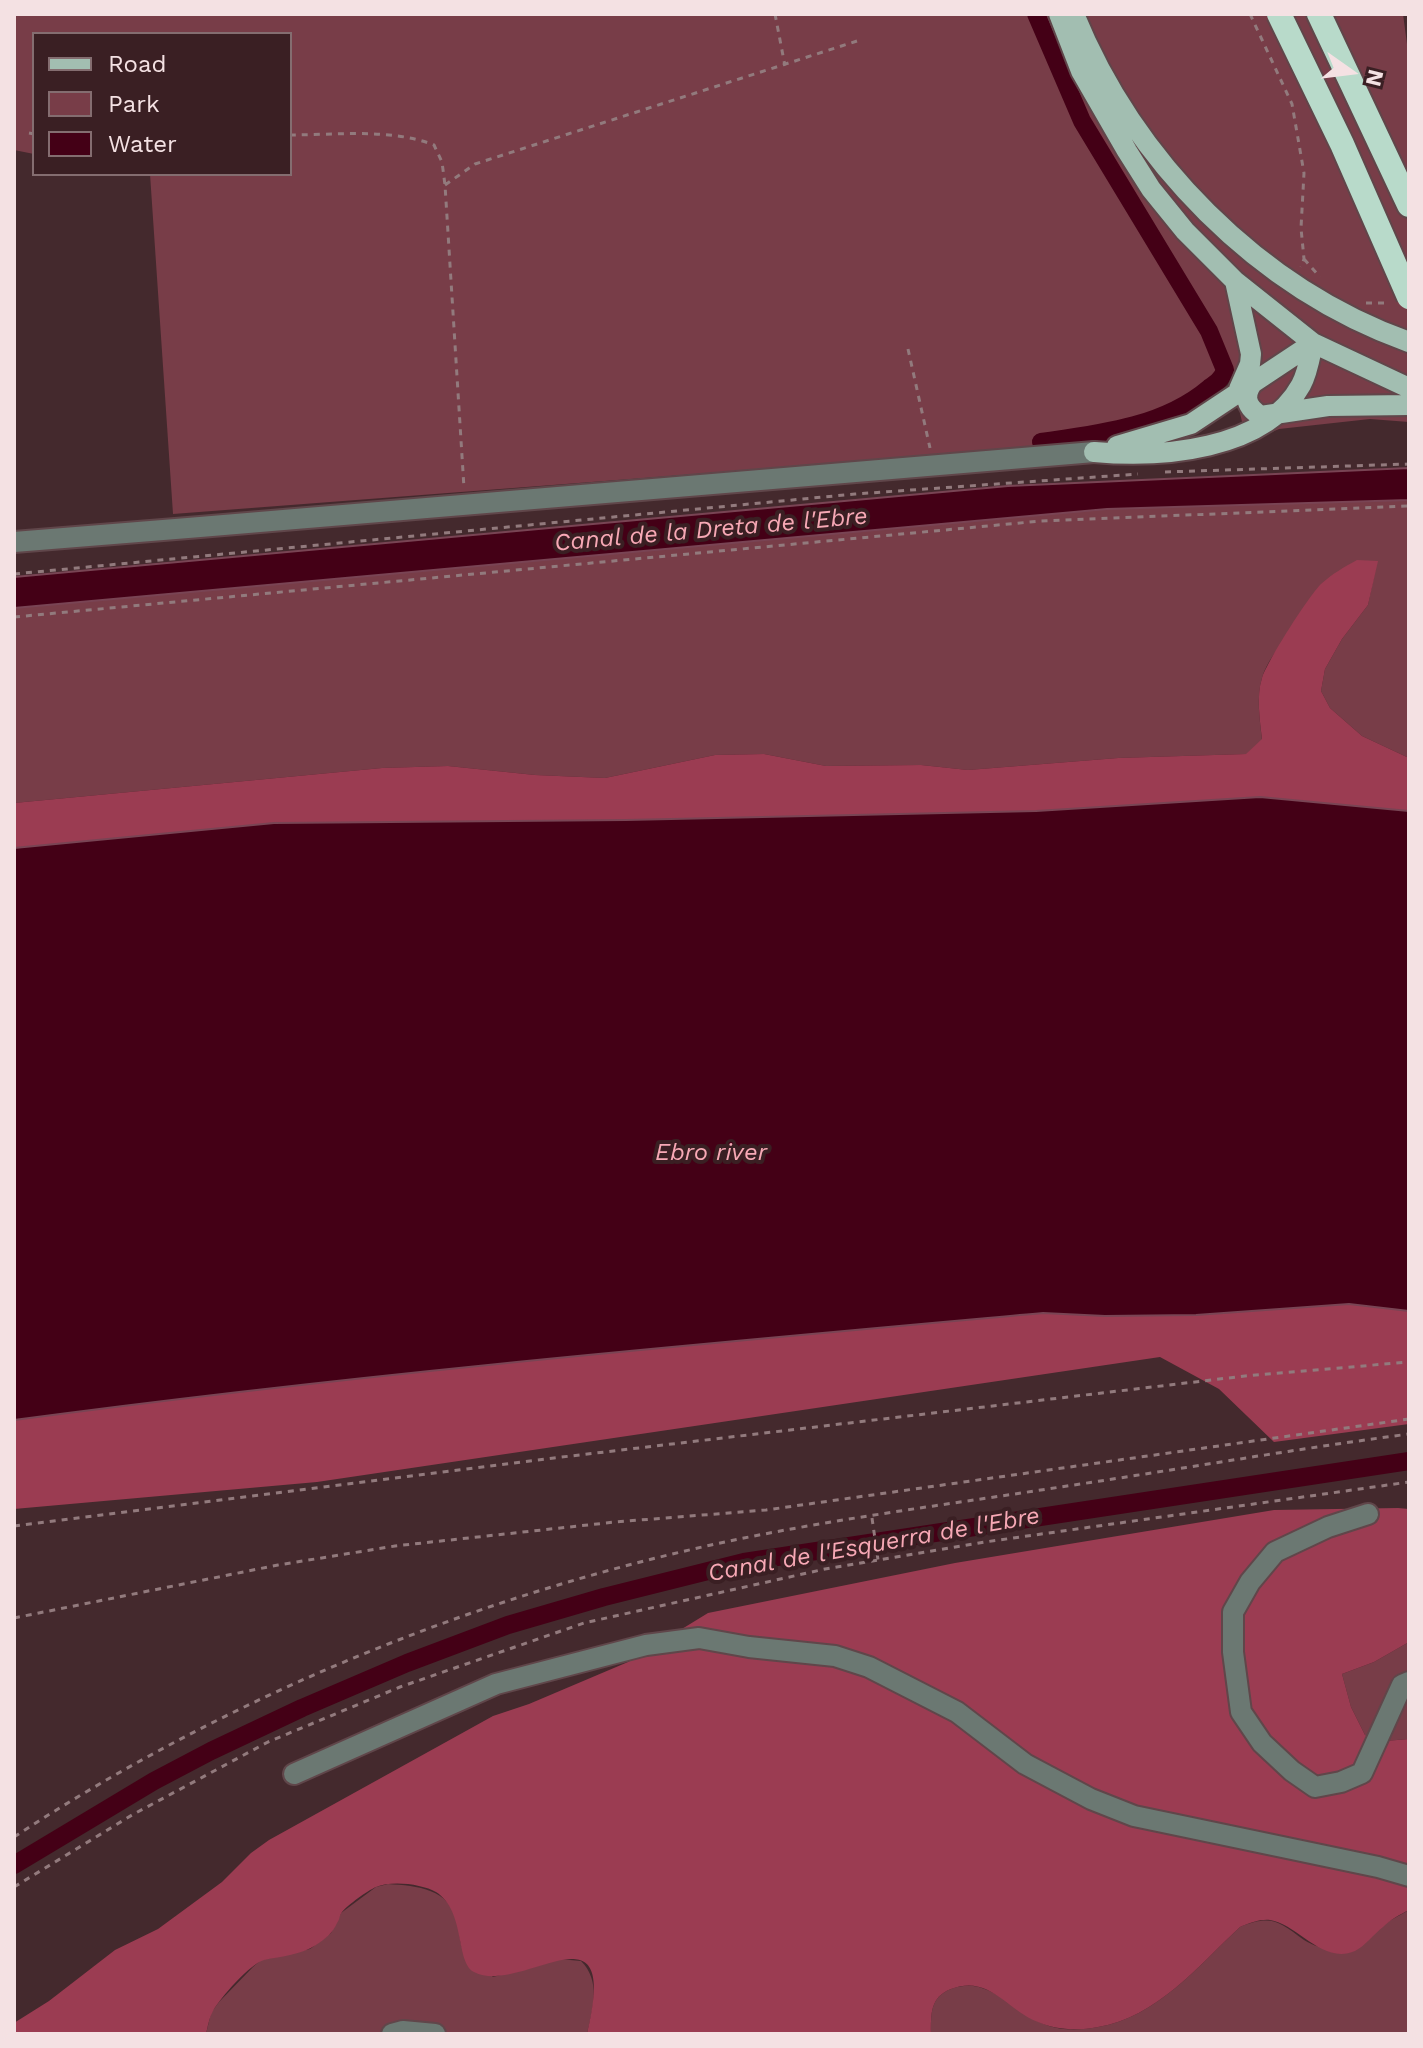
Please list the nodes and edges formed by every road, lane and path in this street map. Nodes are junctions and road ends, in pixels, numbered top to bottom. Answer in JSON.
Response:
{"nodes":[{"id":1,"x":775,"y":14,"type":"edge"},
{"id":2,"x":1059,"y":14,"type":"edge"},
{"id":3,"x":1074,"y":14,"type":"edge"},
{"id":4,"x":1250,"y":14,"type":"edge"},
{"id":5,"x":1279,"y":14,"type":"edge"},
{"id":6,"x":1319,"y":14,"type":"edge"},
{"id":7,"x":857,"y":41,"type":"dead end"},
{"id":8,"x":1095,"y":60,"type":"junction"},
{"id":9,"x":785,"y":66,"type":"junction"},
{"id":10,"x":1097,"y":95,"type":"junction"},
{"id":11,"x":292,"y":135,"type":"edge"},
{"id":12,"x":445,"y":185,"type":"junction"},
{"id":13,"x":1409,"y":205,"type":"edge"},
{"id":14,"x":1235,"y":281,"type":"junction"},
{"id":15,"x":1296,"y":284,"type":"junction"},
{"id":16,"x":1409,"y":297,"type":"edge"},
{"id":17,"x":1409,"y":342,"type":"edge"},
{"id":18,"x":1313,"y":343,"type":"junction"},
{"id":19,"x":908,"y":349,"type":"dead end"},
{"id":20,"x":1257,"y":378,"type":"junction"},
{"id":21,"x":1409,"y":388,"type":"edge"},
{"id":22,"x":1225,"y":402,"type":"junction"},
{"id":23,"x":1409,"y":405,"type":"edge"},
{"id":24,"x":1273,"y":416,"type":"junction"},
{"id":25,"x":1094,"y":452,"type":"junction"},
{"id":26,"x":1409,"y":464,"type":"edge"},
{"id":27,"x":933,"y":467,"type":"junction"},
{"id":28,"x":1153,"y":473,"type":"dead end"},
{"id":29,"x":1138,"y":474,"type":"dead end"},
{"id":30,"x":1409,"y":506,"type":"edge"},
{"id":31,"x":465,"y":507,"type":"junction"},
{"id":32,"x":14,"y":542,"type":"edge"},
{"id":33,"x":14,"y":574,"type":"edge"},
{"id":34,"x":14,"y":617,"type":"edge"},
{"id":35,"x":1409,"y":1362,"type":"edge"},
{"id":36,"x":1409,"y":1419,"type":"edge"},
{"id":37,"x":1409,"y":1434,"type":"edge"},
{"id":38,"x":1368,"y":1514,"type":"dead end"},
{"id":39,"x":872,"y":1518,"type":"junction"},
{"id":40,"x":14,"y":1526,"type":"edge"},
{"id":41,"x":878,"y":1560,"type":"dead end"},
{"id":42,"x":14,"y":1618,"type":"edge"},
{"id":43,"x":1409,"y":1682,"type":"edge"},
{"id":44,"x":294,"y":1774,"type":"dead end"},
{"id":45,"x":14,"y":1837,"type":"edge"},
{"id":46,"x":1409,"y":1876,"type":"edge"},
{"id":47,"x":392,"y":2034,"type":"edge"},
{"id":48,"x":435,"y":2034,"type":"edge"}],
"edges":[{"from":1,"to":9,"type":"path"},
{"from":2,"to":10,"type":"main road"},
{"from":3,"to":8,"type":"main road"},
{"from":4,"to":15,"type":"path"},
{"from":5,"to":16,"type":"highway","bridge":true},
{"from":6,"to":13,"type":"highway"},
{"from":7,"to":9,"type":"path"},
{"from":8,"to":10,"type":"main road"},
{"from":8,"to":15,"type":"main road"},
{"from":9,"to":12,"type":"path"},
{"from":10,"to":14,"type":"main road"},
{"from":11,"to":12,"type":"path"},
{"from":12,"to":31,"type":"path"},
{"from":14,"to":18,"type":"main road"},
{"from":14,"to":22,"type":"main road"},
{"from":15,"to":17,"type":"main road"},
{"from":18,"to":20,"type":"main road"},
{"from":18,"to":21,"type":"main road"},
{"from":18,"to":24,"type":"main road"},
{"from":19,"to":27,"type":"path"},
{"from":20,"to":22,"type":"main road"},
{"from":20,"to":24,"type":"main road"},
{"from":22,"to":25,"type":"main road"},
{"from":23,"to":24,"type":"main road"},
{"from":24,"to":25,"type":"main road"},
{"from":25,"to":27,"type":"street"},
{"from":26,"to":28,"type":"path"},
{"from":27,"to":31,"type":"street"},
{"from":29,"to":33,"type":"path"},
{"from":30,"to":34,"type":"path"},
{"from":31,"to":32,"type":"street"},
{"from":35,"to":40,"type":"path"},
{"from":36,"to":42,"type":"path"},
{"from":37,"to":39,"type":"path"},
{"from":38,"to":43,"type":"street"},
{"from":39,"to":41,"type":"path"},
{"from":39,"to":45,"type":"path"},
{"from":44,"to":46,"type":"street"},
{"from":47,"to":48,"type":"street"}]}
